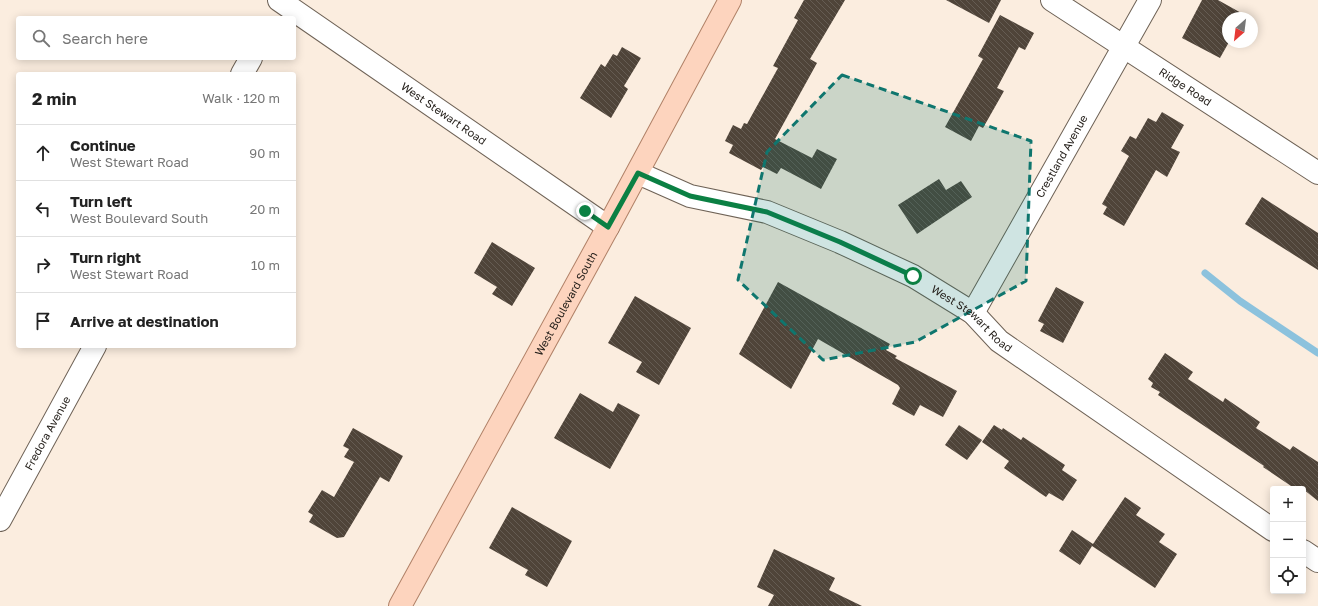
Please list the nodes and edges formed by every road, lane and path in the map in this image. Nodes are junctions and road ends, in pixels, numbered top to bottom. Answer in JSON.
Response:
{"nodes":[{"id":1,"x":730,"y":0,"type":"edge"},
{"id":2,"x":1052,"y":0,"type":"edge"},
{"id":3,"x":1150,"y":0,"type":"edge"},
{"id":4,"x":278,"y":6,"type":"edge"},
{"id":5,"x":293,"y":16,"type":"edge"},
{"id":6,"x":296,"y":18,"type":"edge"},
{"id":7,"x":1124,"y":48,"type":"junction"},
{"id":8,"x":250,"y":60,"type":"edge"},
{"id":9,"x":243,"y":72,"type":"edge"},
{"id":10,"x":638,"y":173,"type":"junction"},
{"id":11,"x":1318,"y":173,"type":"edge"},
{"id":12,"x":608,"y":227,"type":"junction"},
{"id":13,"x":973,"y":313,"type":"junction"},
{"id":14,"x":93,"y":348,"type":"edge"},
{"id":15,"x":0,"y":520,"type":"edge"},
{"id":16,"x":1270,"y":528,"type":"edge"},
{"id":17,"x":1306,"y":553,"type":"edge"},
{"id":18,"x":1318,"y":561,"type":"edge"},
{"id":19,"x":400,"y":606,"type":"edge"}],
"edges":[{"from":1,"to":10,"type":"main road","name":"West Boulevard South"},
{"from":2,"to":7,"type":"street","name":"Ridge Road"},
{"from":3,"to":7,"type":"street","name":"Crestland Avenue"},
{"from":4,"to":5,"type":"street","name":"West Stewart Road"},
{"from":6,"to":12,"type":"street","name":"West Stewart Road"},
{"from":7,"to":11,"type":"street","name":"Ridge Road"},
{"from":7,"to":13,"type":"street","name":"Crestland Avenue"},
{"from":8,"to":9,"type":"street"},
{"from":10,"to":12,"type":"main road","name":"West Boulevard South"},
{"from":10,"to":13,"type":"street","name":"West Stewart Road"},
{"from":12,"to":19,"type":"main road","name":"West Boulevard South"},
{"from":13,"to":16,"type":"street","name":"West Stewart Road"},
{"from":14,"to":15,"type":"street","name":"Fredora Avenue"},
{"from":17,"to":18,"type":"street"}]}
